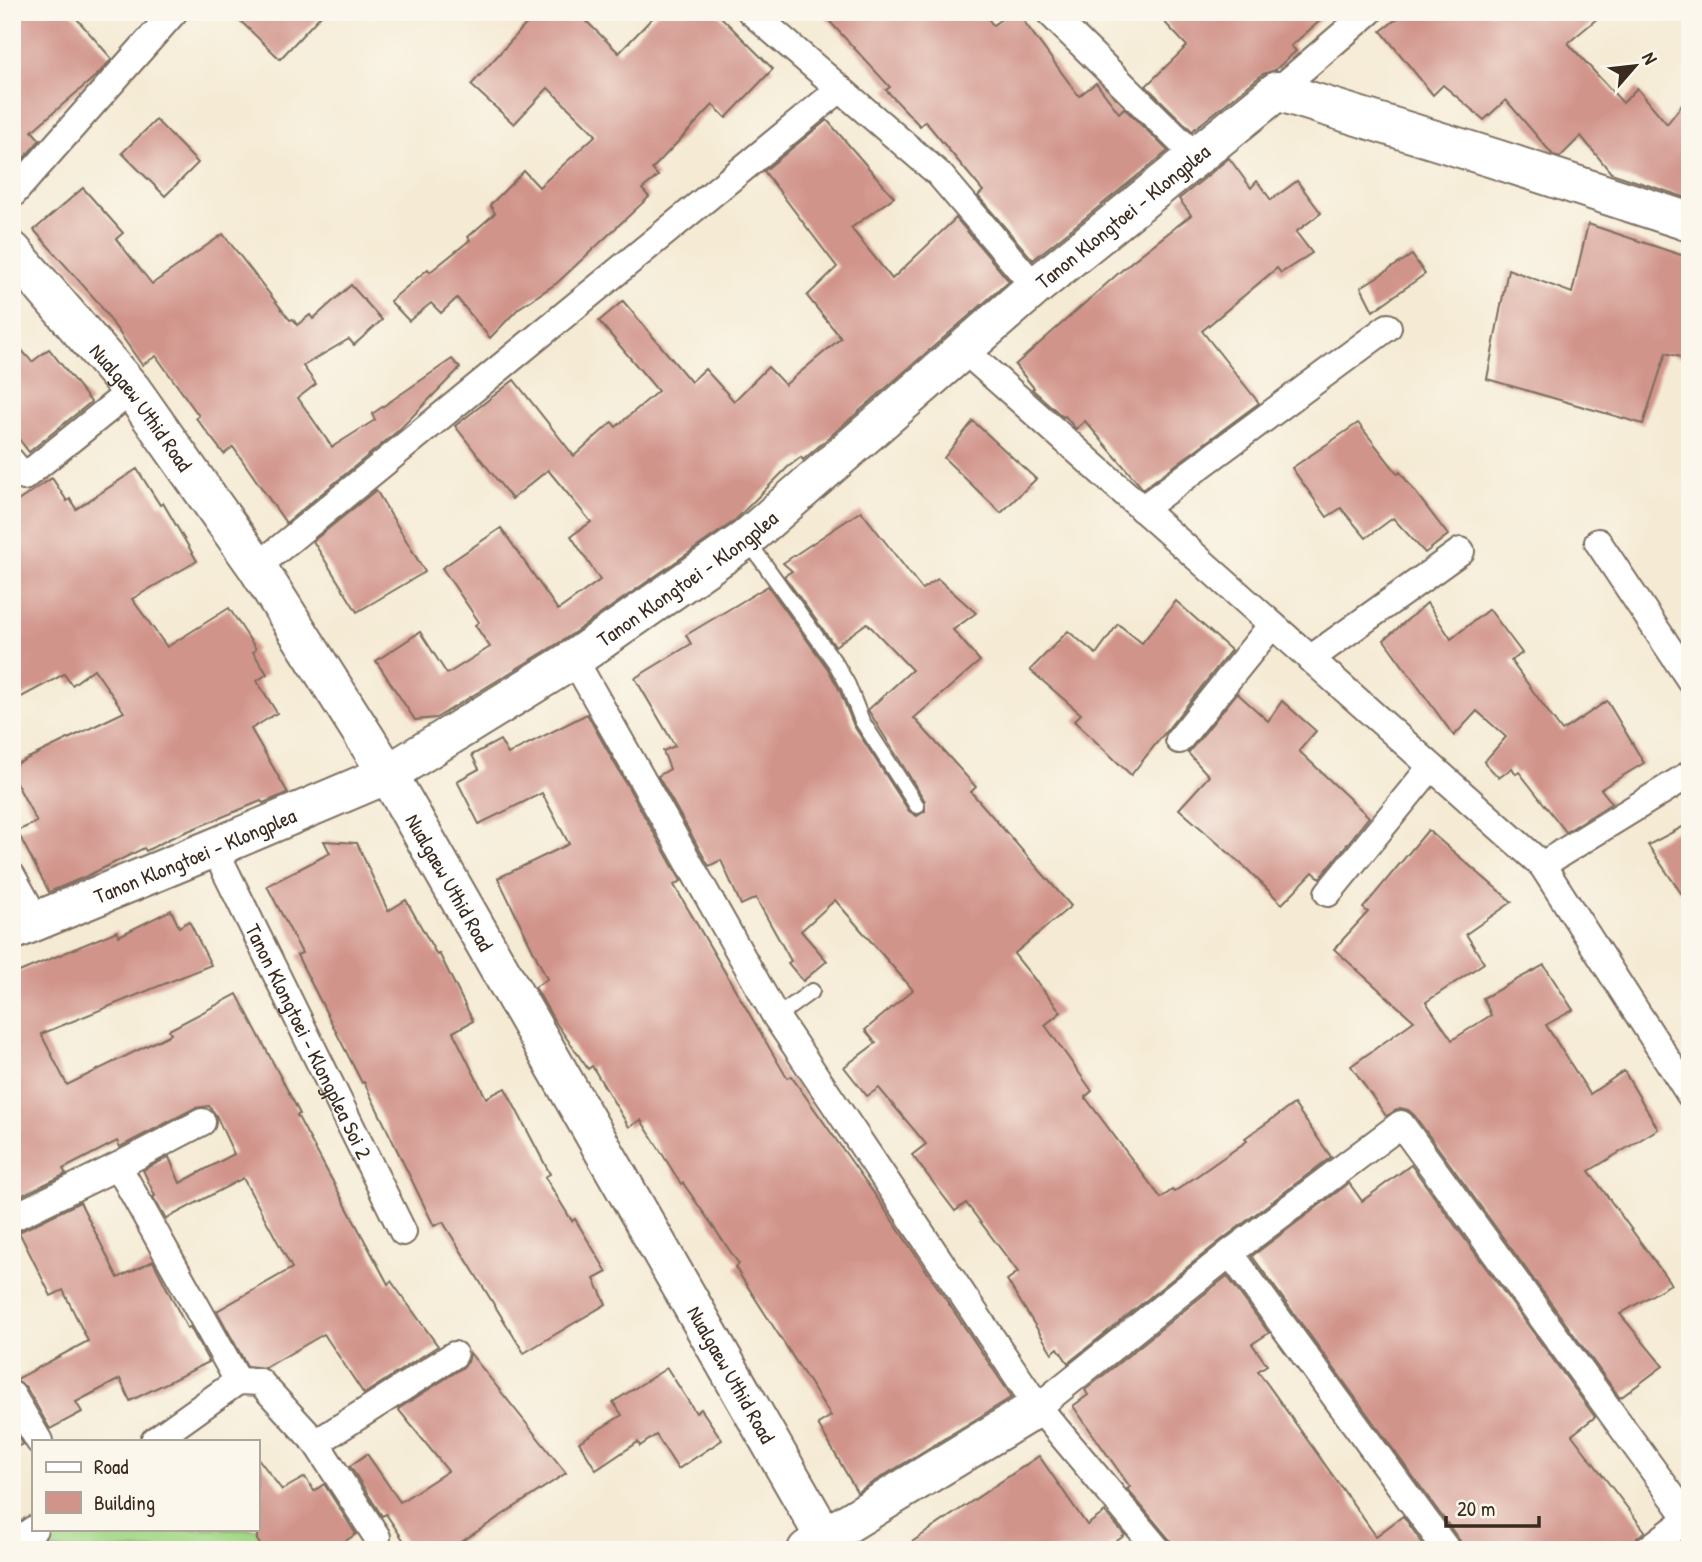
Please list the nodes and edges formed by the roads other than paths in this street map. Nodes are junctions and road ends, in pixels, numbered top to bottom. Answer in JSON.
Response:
{"nodes":[{"id":1,"x":174,"y":12,"type":"edge"},
{"id":2,"x":751,"y":12,"type":"edge"},
{"id":3,"x":1049,"y":12,"type":"edge"},
{"id":4,"x":1361,"y":15,"type":"edge"},
{"id":5,"x":840,"y":89,"type":"junction"},
{"id":6,"x":1277,"y":91,"type":"junction"},
{"id":7,"x":1195,"y":156,"type":"junction"},
{"id":8,"x":12,"y":195,"type":"edge"},
{"id":9,"x":1690,"y":222,"type":"edge"},
{"id":10,"x":12,"y":251,"type":"edge"},
{"id":11,"x":1035,"y":287,"type":"junction"},
{"id":12,"x":1388,"y":327,"type":"dead end"},
{"id":13,"x":963,"y":349,"type":"junction"},
{"id":14,"x":132,"y":390,"type":"junction"},
{"id":15,"x":12,"y":462,"type":"edge"},
{"id":16,"x":1142,"y":509,"type":"junction"},
{"id":17,"x":747,"y":539,"type":"junction"},
{"id":18,"x":1598,"y":542,"type":"dead end"},
{"id":19,"x":1461,"y":551,"type":"dead end"},
{"id":20,"x":257,"y":567,"type":"junction"},
{"id":21,"x":1272,"y":625,"type":"junction"},
{"id":22,"x":574,"y":659,"type":"junction"},
{"id":23,"x":1310,"y":659,"type":"junction"},
{"id":24,"x":1690,"y":680,"type":"edge"},
{"id":25,"x":1179,"y":740,"type":"dead end"},
{"id":26,"x":1431,"y":767,"type":"junction"},
{"id":27,"x":388,"y":774,"type":"junction"},
{"id":28,"x":1690,"y":774,"type":"edge"},
{"id":29,"x":917,"y":806,"type":"dead end"},
{"id":30,"x":214,"y":848,"type":"junction"},
{"id":31,"x":1542,"y":866,"type":"junction"},
{"id":32,"x":12,"y":876,"type":"edge"},
{"id":33,"x":1328,"y":893,"type":"dead end"},
{"id":34,"x":25,"y":926,"type":"edge"},
{"id":35,"x":812,"y":991,"type":"dead end"},
{"id":36,"x":776,"y":1017,"type":"junction"},
{"id":37,"x":1690,"y":1095,"type":"edge"},
{"id":38,"x":202,"y":1122,"type":"dead end"},
{"id":39,"x":118,"y":1166,"type":"junction"},
{"id":40,"x":12,"y":1217,"type":"edge"},
{"id":41,"x":403,"y":1233,"type":"dead end"},
{"id":42,"x":1230,"y":1253,"type":"junction"},
{"id":43,"x":454,"y":1355,"type":"dead end"},
{"id":44,"x":238,"y":1381,"type":"junction"},
{"id":45,"x":12,"y":1395,"type":"edge"},
{"id":46,"x":1038,"y":1407,"type":"junction"},
{"id":47,"x":38,"y":1440,"type":"edge"},
{"id":48,"x":155,"y":1440,"type":"edge"},
{"id":49,"x":316,"y":1443,"type":"junction"},
{"id":50,"x":1689,"y":1518,"type":"edge"},
{"id":51,"x":33,"y":1530,"type":"edge"},
{"id":52,"x":377,"y":1538,"type":"dead end"},
{"id":53,"x":12,"y":1545,"type":"edge"},
{"id":54,"x":821,"y":1545,"type":"edge"},
{"id":55,"x":1158,"y":1550,"type":"edge"},
{"id":56,"x":1447,"y":1550,"type":"edge"},
{"id":57,"x":1647,"y":1550,"type":"edge"}],
"edges":[{"from":1,"to":8,"type":"street"},
{"from":2,"to":5,"type":"street"},
{"from":3,"to":7,"type":"street"},
{"from":4,"to":6,"type":"street"},
{"from":5,"to":11,"type":"street"},
{"from":5,"to":20,"type":"street"},
{"from":6,"to":7,"type":"street","name":"Tanon Klongtoei - Klongplea"},
{"from":6,"to":9,"type":"street"},
{"from":7,"to":11,"type":"street","name":"Tanon Klongtoei - Klongplea"},
{"from":10,"to":14,"type":"street","name":"Nualgaew Uthid Road"},
{"from":11,"to":13,"type":"street","name":"Tanon Klongtoei - Klongplea"},
{"from":12,"to":16,"type":"street"},
{"from":13,"to":16,"type":"street"},
{"from":13,"to":17,"type":"street","name":"Tanon Klongtoei - Klongplea"},
{"from":14,"to":15,"type":"street"},
{"from":14,"to":20,"type":"street","name":"Nualgaew Uthid Road"},
{"from":16,"to":21,"type":"street"},
{"from":17,"to":22,"type":"street","name":"Tanon Klongtoei - Klongplea"},
{"from":17,"to":29,"type":"lane"},
{"from":18,"to":24,"type":"street"},
{"from":19,"to":23,"type":"street"},
{"from":20,"to":27,"type":"street","name":"Nualgaew Uthid Road"},
{"from":21,"to":23,"type":"street"},
{"from":21,"to":25,"type":"street"},
{"from":22,"to":27,"type":"street","name":"Tanon Klongtoei - Klongplea"},
{"from":22,"to":36,"type":"street"},
{"from":23,"to":26,"type":"street"},
{"from":26,"to":31,"type":"street"},
{"from":26,"to":33,"type":"street"},
{"from":27,"to":30,"type":"street","name":"Tanon Klongtoei - Klongplea"},
{"from":27,"to":54,"type":"street","name":"Nualgaew Uthid Road"},
{"from":28,"to":31,"type":"street"},
{"from":30,"to":34,"type":"street","name":"Tanon Klongtoei - Klongplea"},
{"from":30,"to":41,"type":"street","name":"Tanon Klongtoei - Klongplea Soi 2"},
{"from":31,"to":37,"type":"street"},
{"from":32,"to":34,"type":"street"},
{"from":35,"to":36,"type":"lane"},
{"from":36,"to":46,"type":"street"},
{"from":38,"to":39,"type":"street"},
{"from":39,"to":40,"type":"street"},
{"from":39,"to":44,"type":"street"},
{"from":42,"to":46,"type":"street"},
{"from":42,"to":50,"type":"street"},
{"from":42,"to":56,"type":"street"},
{"from":43,"to":49,"type":"street"},
{"from":44,"to":48,"type":"street"},
{"from":44,"to":49,"type":"street"},
{"from":45,"to":47,"type":"street"},
{"from":46,"to":54,"type":"street"},
{"from":46,"to":55,"type":"street"},
{"from":49,"to":52,"type":"street"},
{"from":50,"to":57,"type":"street"},
{"from":51,"to":53,"type":"street"}]}
